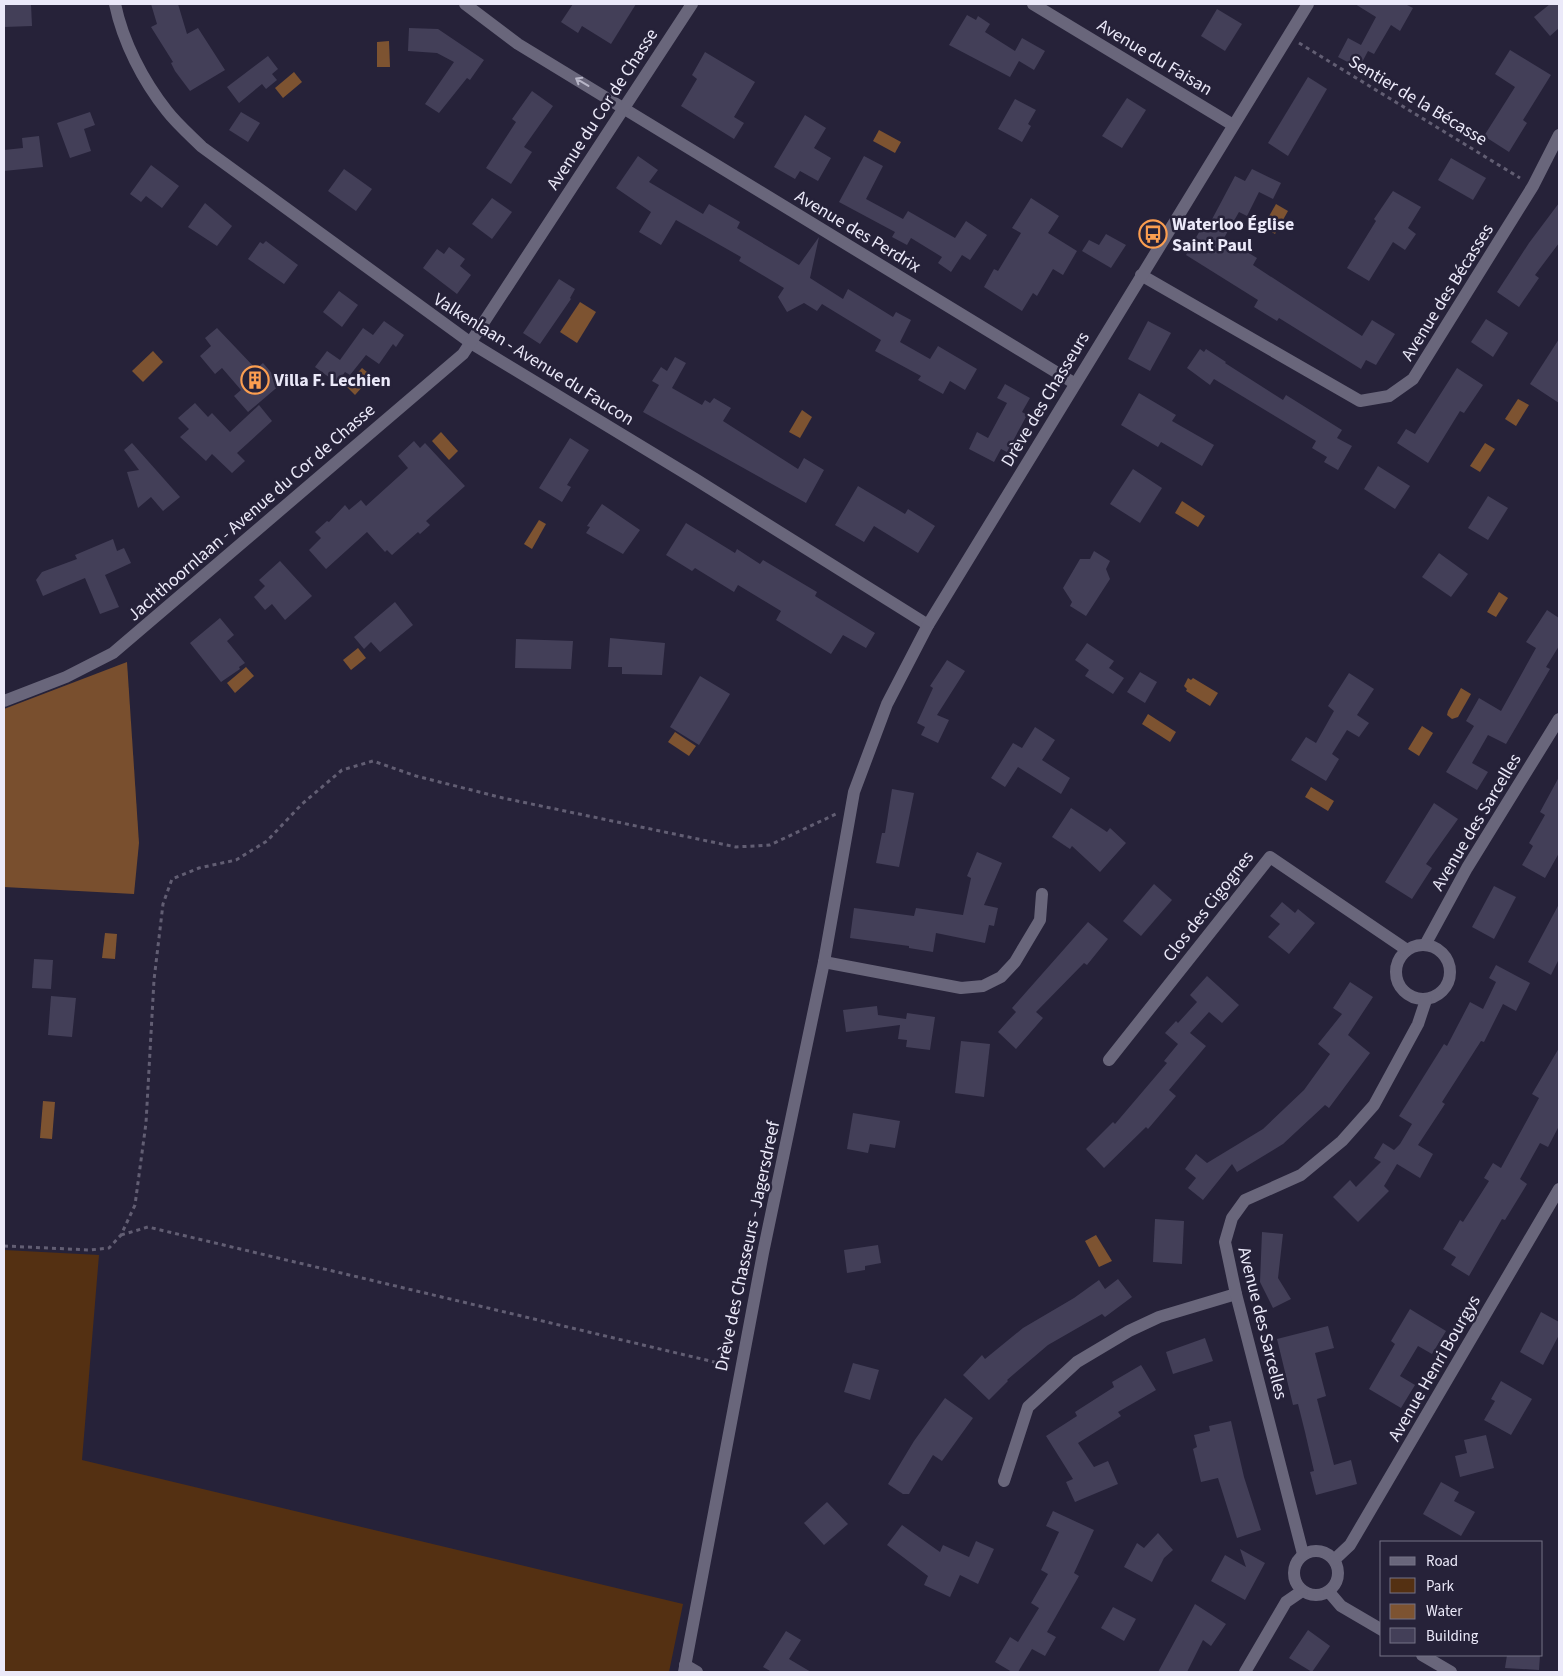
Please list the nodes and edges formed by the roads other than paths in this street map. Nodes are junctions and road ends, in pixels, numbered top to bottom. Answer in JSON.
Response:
{"nodes":[{"id":1,"x":115,"y":4,"type":"edge"},
{"id":2,"x":466,"y":4,"type":"edge"},
{"id":3,"x":692,"y":4,"type":"edge"},
{"id":4,"x":1033,"y":4,"type":"edge"},
{"id":5,"x":1308,"y":4,"type":"edge"},
{"id":6,"x":624,"y":108,"type":"junction"},
{"id":7,"x":1233,"y":125,"type":"junction"},
{"id":8,"x":1559,"y":135,"type":"edge"},
{"id":9,"x":540,"y":234,"type":"joint"},
{"id":10,"x":1141,"y":275,"type":"junction"},
{"id":11,"x":471,"y":343,"type":"junction"},
{"id":12,"x":1074,"y":383,"type":"junction"},
{"id":13,"x":928,"y":625,"type":"junction"},
{"id":14,"x":4,"y":701,"type":"edge"},
{"id":15,"x":1559,"y":719,"type":"edge"},
{"id":16,"x":847,"y":828,"type":"joint"},
{"id":17,"x":1042,"y":894,"type":"dead end"},
{"id":18,"x":1425,"y":945,"type":"junction"},
{"id":19,"x":1407,"y":950,"type":"junction"},
{"id":20,"x":824,"y":962,"type":"junction"},
{"id":21,"x":1426,"y":1000,"type":"junction"},
{"id":22,"x":1109,"y":1060,"type":"dead end"},
{"id":23,"x":1559,"y":1190,"type":"edge"},
{"id":24,"x":1236,"y":1294,"type":"junction"},
{"id":25,"x":1004,"y":1480,"type":"dead end"},
{"id":26,"x":1303,"y":1554,"type":"junction"},
{"id":27,"x":1334,"y":1560,"type":"junction"},
{"id":28,"x":1302,"y":1591,"type":"junction"},
{"id":29,"x":1329,"y":1592,"type":"junction"},
{"id":30,"x":1380,"y":1629,"type":"edge"},
{"id":31,"x":1424,"y":1656,"type":"edge"},
{"id":32,"x":685,"y":1669,"type":"edge"},
{"id":33,"x":697,"y":1672,"type":"edge"},
{"id":34,"x":1245,"y":1672,"type":"edge"},
{"id":35,"x":1451,"y":1672,"type":"edge"}],
"edges":[{"from":1,"to":11,"type":"street","name":"Valkenlaan - Avenue du Faucon"},
{"from":6,"to":2,"type":"street","name":"Avenue des Perdrix","one_way":true},
{"from":3,"to":6,"type":"street","name":"Avenue du Cor de Chasse"},
{"from":4,"to":7,"type":"street","name":"Avenue du Faisan"},
{"from":5,"to":7,"type":"street","name":"Drève des Chasseurs"},
{"from":6,"to":9,"type":"street","name":"Avenue du Cor de Chasse"},
{"from":6,"to":12,"type":"street","name":"Avenue des Perdrix"},
{"from":7,"to":10,"type":"street","name":"Drève des Chasseurs"},
{"from":8,"to":10,"type":"street","name":"Avenue des Bécasses"},
{"from":9,"to":11,"type":"street","name":"Jachthoornlaan - Avenue du Cor de Chasse"},
{"from":10,"to":12,"type":"street","name":"Drève des Chasseurs"},
{"from":11,"to":13,"type":"street","name":"Valkenlaan - Avenue du Faucon"},
{"from":11,"to":14,"type":"street","name":"Jachthoornlaan - Avenue du Cor de Chasse"},
{"from":12,"to":13,"type":"street","name":"Drève des Chasseurs"},
{"from":13,"to":16,"type":"street","name":"Drève des Chasseurs"},
{"from":15,"to":18,"type":"street","name":"Avenue des Sarcelles"},
{"from":16,"to":20,"type":"street","name":"Drève des Chasseurs - Jagersdreef"},
{"from":17,"to":20,"type":"street"},
{"from":18,"to":19,"type":"street"},
{"from":18,"to":21,"type":"street"},
{"from":19,"to":21,"type":"street"},
{"from":19,"to":22,"type":"street","name":"Clos des Cigognes"},
{"from":20,"to":32,"type":"street","name":"Drève des Chasseurs - Jagersdreef"},
{"from":21,"to":24,"type":"street","name":"Avenue des Sarcelles"},
{"from":23,"to":27,"type":"street","name":"Avenue Henri Bourgys"},
{"from":24,"to":25,"type":"street"},
{"from":24,"to":26,"type":"street","name":"Avenue des Sarcelles"},
{"from":26,"to":27,"type":"street"},
{"from":26,"to":28,"type":"street"},
{"from":27,"to":29,"type":"street"},
{"from":28,"to":29,"type":"street"},
{"from":28,"to":34,"type":"street"},
{"from":29,"to":30,"type":"street"},
{"from":31,"to":35,"type":"street"},
{"from":32,"to":33,"type":"street"}]}
